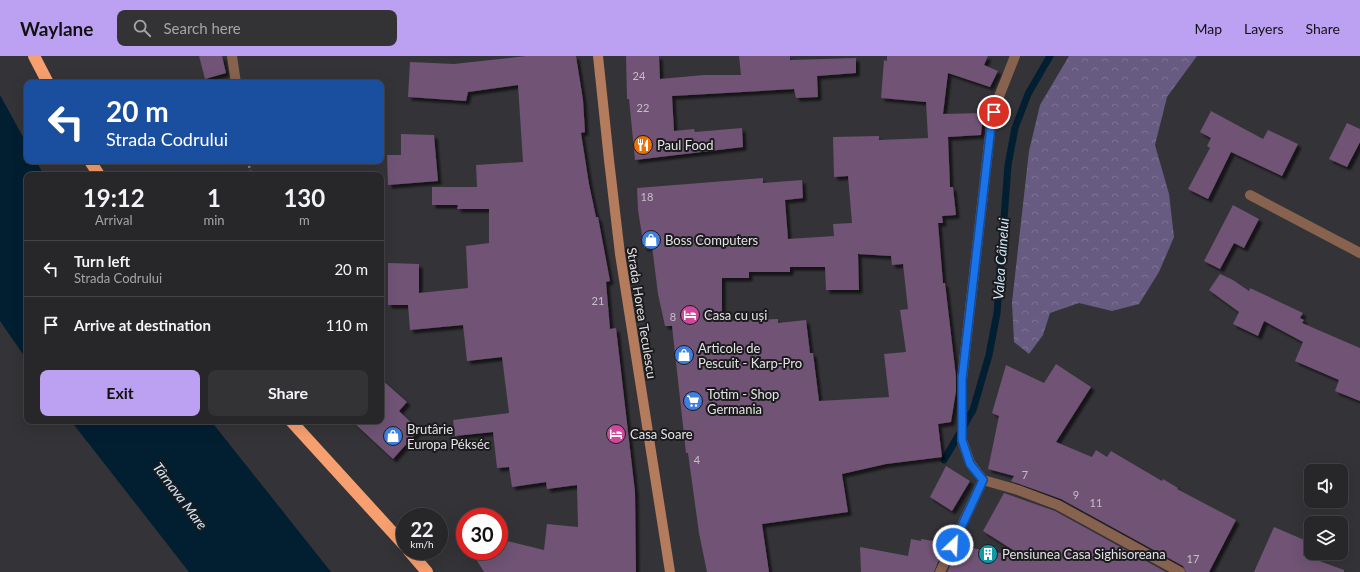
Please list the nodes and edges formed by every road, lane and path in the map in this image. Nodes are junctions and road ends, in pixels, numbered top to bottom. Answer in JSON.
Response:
{"nodes":[{"id":1,"x":34,"y":56,"type":"edge"},
{"id":2,"x":232,"y":56,"type":"edge"},
{"id":3,"x":598,"y":56,"type":"edge"},
{"id":4,"x":1015,"y":56,"type":"edge"},
{"id":5,"x":46,"y":80,"type":"edge"},
{"id":6,"x":236,"y":80,"type":"edge"},
{"id":7,"x":1250,"y":195,"type":"dead end"},
{"id":8,"x":1360,"y":253,"type":"edge"},
{"id":9,"x":294,"y":424,"type":"edge"},
{"id":10,"x":983,"y":480,"type":"junction"},
{"id":11,"x":396,"y":536,"type":"edge"},
{"id":12,"x":417,"y":560,"type":"edge"},
{"id":13,"x":427,"y":572,"type":"edge"},
{"id":14,"x":670,"y":572,"type":"edge"},
{"id":15,"x":940,"y":572,"type":"edge"},
{"id":16,"x":1180,"y":572,"type":"edge"}],
"edges":[{"from":1,"to":5,"type":"highway"},
{"from":2,"to":6,"type":"street"},
{"from":3,"to":14,"type":"street","name":"Strada Horea Teculescu"},
{"from":4,"to":10,"type":"street"},
{"from":7,"to":8,"type":"street"},
{"from":9,"to":11,"type":"highway"},
{"from":10,"to":15,"type":"street"},
{"from":10,"to":16,"type":"street"},
{"from":12,"to":13,"type":"highway"}]}
